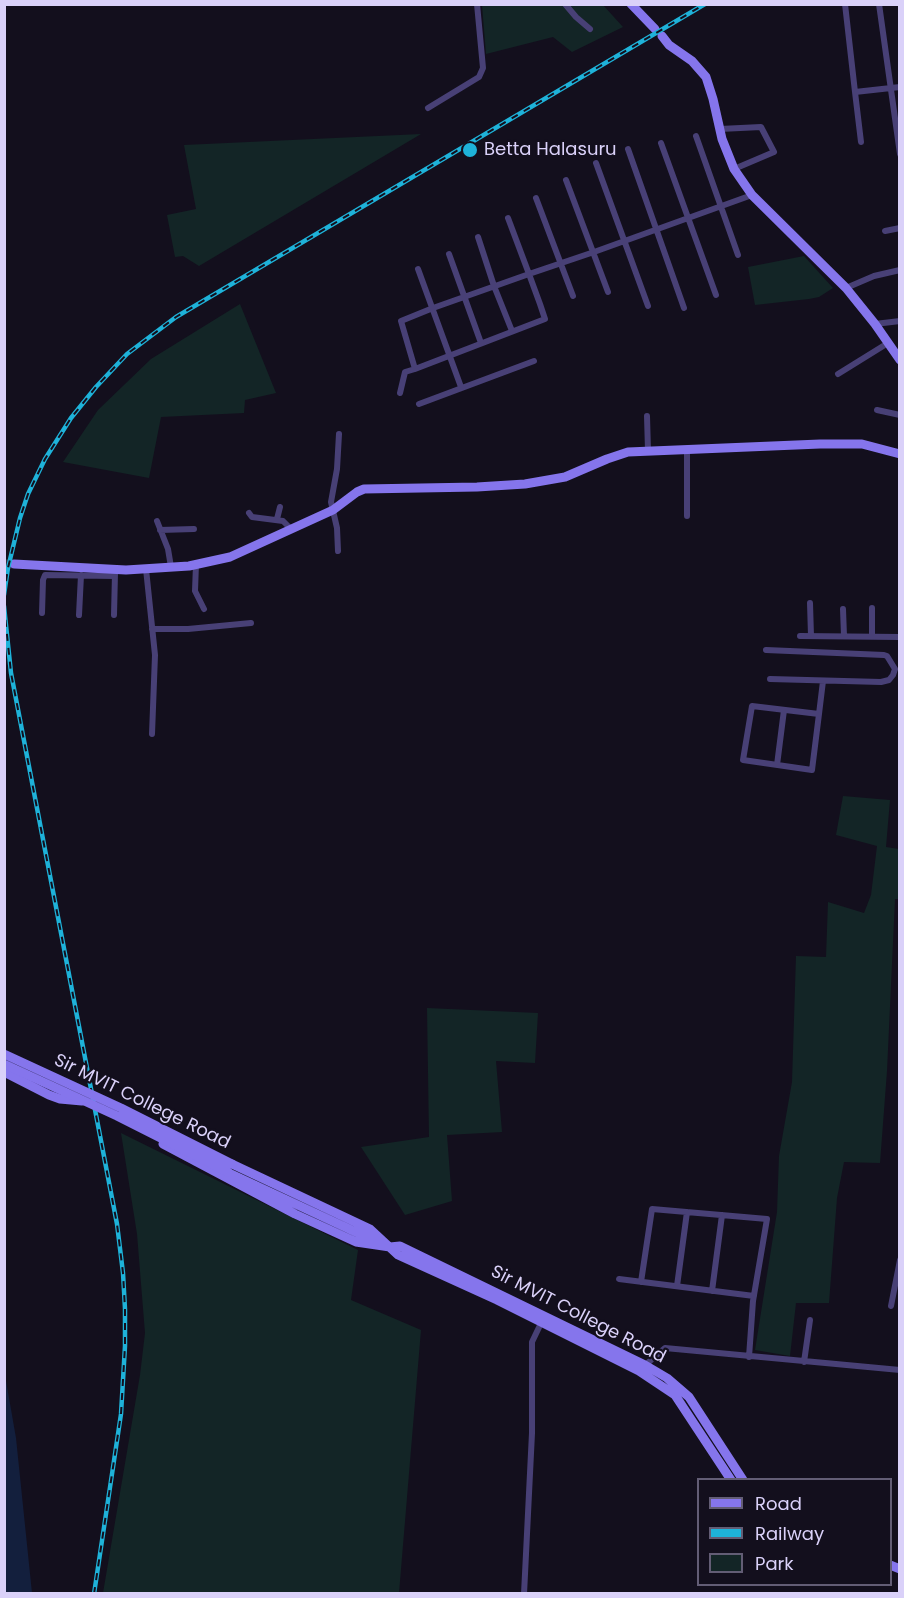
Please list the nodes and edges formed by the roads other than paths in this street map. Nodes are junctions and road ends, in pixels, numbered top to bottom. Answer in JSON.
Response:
{"nodes":[{"id":1,"x":477,"y":4,"type":"edge"},
{"id":2,"x":565,"y":4,"type":"edge"},
{"id":3,"x":631,"y":4,"type":"edge"},
{"id":4,"x":846,"y":4,"type":"edge"},
{"id":5,"x":879,"y":4,"type":"edge"},
{"id":6,"x":590,"y":29,"type":"dead end"},
{"id":7,"x":900,"y":87,"type":"edge"},
{"id":8,"x":890,"y":88,"type":"junction"},
{"id":9,"x":855,"y":92,"type":"junction"},
{"id":10,"x":428,"y":108,"type":"dead end"},
{"id":11,"x":720,"y":129,"type":"junction"},
{"id":12,"x":696,"y":136,"type":"dead end"},
{"id":13,"x":861,"y":142,"type":"dead end"},
{"id":14,"x":661,"y":143,"type":"dead end"},
{"id":15,"x":628,"y":149,"type":"dead end"},
{"id":16,"x":900,"y":153,"type":"edge"},
{"id":17,"x":596,"y":163,"type":"dead end"},
{"id":18,"x":734,"y":169,"type":"junction"},
{"id":19,"x":566,"y":180,"type":"dead end"},
{"id":20,"x":752,"y":195,"type":"junction"},
{"id":21,"x":536,"y":198,"type":"dead end"},
{"id":22,"x":721,"y":206,"type":"junction"},
{"id":23,"x":508,"y":218,"type":"dead end"},
{"id":24,"x":687,"y":218,"type":"junction"},
{"id":25,"x":900,"y":228,"type":"edge"},
{"id":26,"x":656,"y":229,"type":"junction"},
{"id":27,"x":885,"y":231,"type":"dead end"},
{"id":28,"x":478,"y":237,"type":"dead end"},
{"id":29,"x":625,"y":241,"type":"junction"},
{"id":30,"x":594,"y":252,"type":"junction"},
{"id":31,"x":449,"y":254,"type":"dead end"},
{"id":32,"x":738,"y":255,"type":"dead end"},
{"id":33,"x":560,"y":263,"type":"junction"},
{"id":34,"x":418,"y":269,"type":"dead end"},
{"id":35,"x":900,"y":270,"type":"edge"},
{"id":36,"x":529,"y":274,"type":"junction"},
{"id":37,"x":494,"y":286,"type":"junction"},
{"id":38,"x":846,"y":288,"type":"junction"},
{"id":39,"x":608,"y":292,"type":"dead end"},
{"id":40,"x":716,"y":295,"type":"dead end"},
{"id":41,"x":573,"y":296,"type":"dead end"},
{"id":42,"x":463,"y":297,"type":"junction"},
{"id":43,"x":648,"y":306,"type":"dead end"},
{"id":44,"x":433,"y":308,"type":"junction"},
{"id":45,"x":684,"y":308,"type":"dead end"},
{"id":46,"x":900,"y":321,"type":"edge"},
{"id":47,"x":875,"y":324,"type":"junction"},
{"id":48,"x":513,"y":331,"type":"junction"},
{"id":49,"x":481,"y":343,"type":"junction"},
{"id":50,"x":888,"y":343,"type":"junction"},
{"id":51,"x":449,"y":356,"type":"junction"},
{"id":52,"x":900,"y":360,"type":"edge"},
{"id":53,"x":534,"y":361,"type":"dead end"},
{"id":54,"x":415,"y":369,"type":"junction"},
{"id":55,"x":838,"y":374,"type":"dead end"},
{"id":56,"x":461,"y":387,"type":"junction"},
{"id":57,"x":400,"y":393,"type":"dead end"},
{"id":58,"x":419,"y":404,"type":"dead end"},
{"id":59,"x":877,"y":410,"type":"dead end"},
{"id":60,"x":900,"y":415,"type":"edge"},
{"id":61,"x":647,"y":416,"type":"dead end"},
{"id":62,"x":339,"y":434,"type":"dead end"},
{"id":63,"x":687,"y":449,"type":"junction"},
{"id":64,"x":648,"y":451,"type":"junction"},
{"id":65,"x":900,"y":454,"type":"edge"},
{"id":66,"x":280,"y":507,"type":"dead end"},
{"id":67,"x":333,"y":510,"type":"junction"},
{"id":68,"x":249,"y":513,"type":"dead end"},
{"id":69,"x":687,"y":516,"type":"dead end"},
{"id":70,"x":277,"y":519,"type":"junction"},
{"id":71,"x":157,"y":521,"type":"dead end"},
{"id":72,"x":194,"y":529,"type":"dead end"},
{"id":73,"x":291,"y":529,"type":"junction"},
{"id":74,"x":160,"y":530,"type":"junction"},
{"id":75,"x":338,"y":551,"type":"dead end"},
{"id":76,"x":14,"y":564,"type":"tunnel mouth"},
{"id":77,"x":196,"y":564,"type":"junction"},
{"id":78,"x":171,"y":567,"type":"junction"},
{"id":79,"x":146,"y":569,"type":"junction"},
{"id":80,"x":115,"y":573,"type":"junction"},
{"id":81,"x":81,"y":575,"type":"junction"},
{"id":82,"x":810,"y":603,"type":"dead end"},
{"id":83,"x":872,"y":608,"type":"dead end"},
{"id":84,"x":204,"y":609,"type":"dead end"},
{"id":85,"x":843,"y":609,"type":"dead end"},
{"id":86,"x":42,"y":613,"type":"dead end"},
{"id":87,"x":79,"y":615,"type":"dead end"},
{"id":88,"x":114,"y":615,"type":"dead end"},
{"id":89,"x":251,"y":622,"type":"dead end"},
{"id":90,"x":152,"y":629,"type":"junction"},
{"id":91,"x":800,"y":636,"type":"dead end"},
{"id":92,"x":811,"y":636,"type":"junction"},
{"id":93,"x":844,"y":636,"type":"junction"},
{"id":94,"x":872,"y":636,"type":"junction"},
{"id":95,"x":900,"y":637,"type":"edge"},
{"id":96,"x":766,"y":650,"type":"dead end"},
{"id":97,"x":897,"y":669,"type":"edge"},
{"id":98,"x":770,"y":679,"type":"dead end"},
{"id":99,"x":823,"y":681,"type":"junction"},
{"id":100,"x":784,"y":710,"type":"junction"},
{"id":101,"x":819,"y":714,"type":"junction"},
{"id":102,"x":152,"y":734,"type":"dead end"},
{"id":103,"x":777,"y":765,"type":"junction"},
{"id":104,"x":4,"y":1054,"type":"edge"},
{"id":105,"x":4,"y":1064,"type":"edge"},
{"id":106,"x":4,"y":1072,"type":"edge"},
{"id":107,"x":230,"y":1168,"type":"junction"},
{"id":108,"x":687,"y":1212,"type":"junction"},
{"id":109,"x":722,"y":1215,"type":"junction"},
{"id":110,"x":390,"y":1247,"type":"junction"},
{"id":111,"x":900,"y":1260,"type":"edge"},
{"id":112,"x":899,"y":1269,"type":"edge"},
{"id":113,"x":620,"y":1279,"type":"dead end"},
{"id":114,"x":641,"y":1282,"type":"junction"},
{"id":115,"x":677,"y":1286,"type":"junction"},
{"id":116,"x":712,"y":1291,"type":"junction"},
{"id":117,"x":754,"y":1296,"type":"junction"},
{"id":118,"x":891,"y":1306,"type":"dead end"},
{"id":119,"x":542,"y":1319,"type":"junction"},
{"id":120,"x":810,"y":1320,"type":"dead end"},
{"id":121,"x":749,"y":1357,"type":"junction"},
{"id":122,"x":804,"y":1362,"type":"junction"},
{"id":123,"x":642,"y":1368,"type":"junction"},
{"id":124,"x":900,"y":1370,"type":"edge"},
{"id":125,"x":730,"y":1478,"type":"edge"},
{"id":126,"x":742,"y":1478,"type":"edge"},
{"id":127,"x":524,"y":1593,"type":"edge"}],
"edges":[{"from":1,"to":10,"type":"street"},
{"from":2,"to":6,"type":"street"},
{"from":3,"to":11,"type":"main road"},
{"from":4,"to":9,"type":"street"},
{"from":5,"to":8,"type":"street"},
{"from":7,"to":8,"type":"street"},
{"from":8,"to":9,"type":"street"},
{"from":8,"to":16,"type":"street"},
{"from":9,"to":13,"type":"street"},
{"from":11,"to":18,"type":"main road"},
{"from":11,"to":18,"type":"street"},
{"from":12,"to":22,"type":"street"},
{"from":14,"to":24,"type":"street"},
{"from":15,"to":26,"type":"street"},
{"from":17,"to":29,"type":"street"},
{"from":18,"to":20,"type":"main road"},
{"from":19,"to":30,"type":"street"},
{"from":20,"to":22,"type":"street"},
{"from":20,"to":38,"type":"main road"},
{"from":21,"to":33,"type":"street"},
{"from":22,"to":24,"type":"street"},
{"from":22,"to":32,"type":"street"},
{"from":23,"to":36,"type":"street"},
{"from":24,"to":26,"type":"street"},
{"from":24,"to":40,"type":"street"},
{"from":25,"to":27,"type":"street"},
{"from":26,"to":29,"type":"street"},
{"from":26,"to":45,"type":"street"},
{"from":28,"to":37,"type":"street"},
{"from":29,"to":30,"type":"street"},
{"from":29,"to":43,"type":"street"},
{"from":30,"to":33,"type":"street"},
{"from":30,"to":39,"type":"street"},
{"from":31,"to":42,"type":"street"},
{"from":33,"to":36,"type":"street"},
{"from":33,"to":41,"type":"street"},
{"from":34,"to":44,"type":"street"},
{"from":35,"to":38,"type":"street"},
{"from":36,"to":37,"type":"street"},
{"from":36,"to":48,"type":"street"},
{"from":37,"to":42,"type":"street"},
{"from":37,"to":48,"type":"street"},
{"from":38,"to":47,"type":"main road"},
{"from":42,"to":44,"type":"street"},
{"from":42,"to":49,"type":"street"},
{"from":44,"to":51,"type":"street"},
{"from":44,"to":54,"type":"street"},
{"from":46,"to":47,"type":"street"},
{"from":47,"to":50,"type":"main road"},
{"from":48,"to":49,"type":"street"},
{"from":49,"to":51,"type":"street"},
{"from":50,"to":52,"type":"main road"},
{"from":50,"to":55,"type":"street"},
{"from":51,"to":54,"type":"street"},
{"from":51,"to":56,"type":"street"},
{"from":53,"to":56,"type":"street"},
{"from":54,"to":57,"type":"street"},
{"from":56,"to":58,"type":"street"},
{"from":59,"to":60,"type":"street"},
{"from":61,"to":64,"type":"street"},
{"from":62,"to":67,"type":"street"},
{"from":63,"to":64,"type":"main road"},
{"from":63,"to":65,"type":"main road"},
{"from":63,"to":69,"type":"street"},
{"from":64,"to":67,"type":"main road"},
{"from":66,"to":70,"type":"street"},
{"from":67,"to":73,"type":"main road"},
{"from":67,"to":75,"type":"street"},
{"from":68,"to":70,"type":"street"},
{"from":70,"to":73,"type":"street"},
{"from":71,"to":74,"type":"street"},
{"from":72,"to":74,"type":"street"},
{"from":73,"to":77,"type":"main road"},
{"from":74,"to":78,"type":"street"},
{"from":76,"to":80,"type":"main road"},
{"from":77,"to":78,"type":"main road"},
{"from":77,"to":84,"type":"street"},
{"from":78,"to":79,"type":"main road"},
{"from":79,"to":80,"type":"main road"},
{"from":79,"to":90,"type":"street"},
{"from":80,"to":81,"type":"street"},
{"from":80,"to":88,"type":"street"},
{"from":81,"to":86,"type":"street"},
{"from":81,"to":87,"type":"street"},
{"from":82,"to":92,"type":"street"},
{"from":83,"to":94,"type":"street"},
{"from":85,"to":93,"type":"street"},
{"from":89,"to":90,"type":"street"},
{"from":90,"to":102,"type":"street"},
{"from":91,"to":92,"type":"street"},
{"from":92,"to":93,"type":"street"},
{"from":93,"to":94,"type":"street"},
{"from":94,"to":95,"type":"street"},
{"from":96,"to":97,"type":"street"},
{"from":97,"to":99,"type":"street"},
{"from":98,"to":99,"type":"street"},
{"from":99,"to":101,"type":"street"},
{"from":100,"to":101,"type":"street"},
{"from":100,"to":103,"type":"street"},
{"from":100,"to":103,"type":"street"},
{"from":101,"to":103,"type":"street"},
{"from":104,"to":107,"type":"main road","name":"Sir MVIT College Road","bridge":true},
{"from":105,"to":107,"type":"main road","name":"Sir MVIT College Road","bridge":true},
{"from":106,"to":110,"type":"main road","name":"Sir MVIT College Road"},
{"from":107,"to":110,"type":"main road","name":"Sir MVIT College Road"},
{"from":108,"to":109,"type":"street"},
{"from":108,"to":114,"type":"street"},
{"from":108,"to":115,"type":"street"},
{"from":109,"to":116,"type":"street"},
{"from":109,"to":117,"type":"street"},
{"from":110,"to":119,"type":"main road","name":"Sir MVIT College Road"},
{"from":111,"to":112,"type":"street"},
{"from":112,"to":118,"type":"street"},
{"from":113,"to":114,"type":"street"},
{"from":114,"to":115,"type":"street"},
{"from":115,"to":116,"type":"street"},
{"from":116,"to":117,"type":"street"},
{"from":117,"to":121,"type":"street"},
{"from":119,"to":123,"type":"main road","name":"Sir MVIT College Road"},
{"from":119,"to":127,"type":"street"},
{"from":120,"to":122,"type":"street"},
{"from":121,"to":122,"type":"street"},
{"from":121,"to":123,"type":"street"},
{"from":122,"to":124,"type":"street"},
{"from":123,"to":125,"type":"main road","name":"Sir MVIT College Road"},
{"from":123,"to":126,"type":"main road","name":"Sir MVIT College Road"}]}
